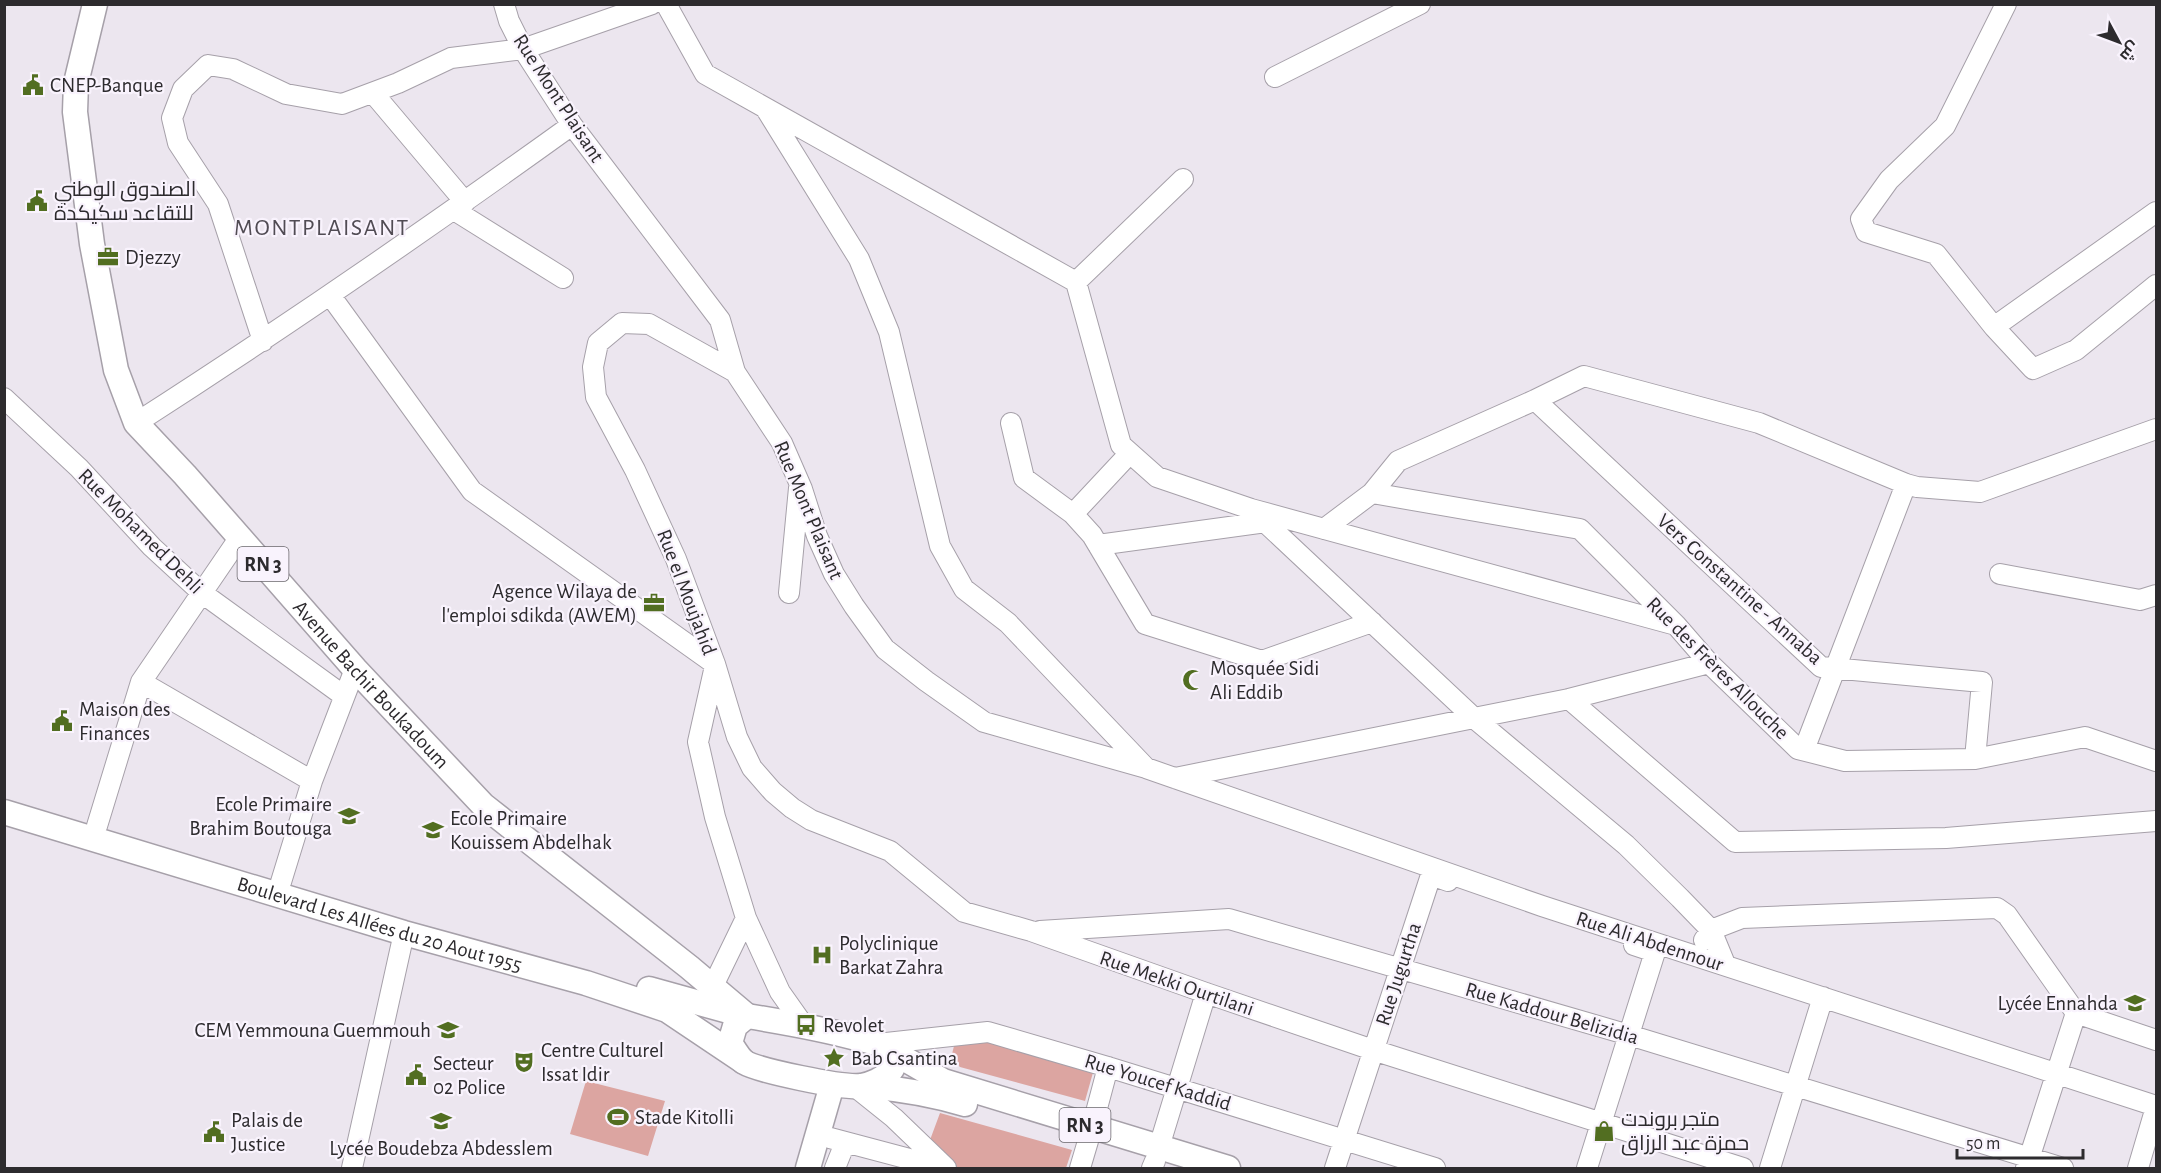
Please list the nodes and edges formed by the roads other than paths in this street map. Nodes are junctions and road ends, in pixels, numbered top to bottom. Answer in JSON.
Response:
{"nodes":[{"id":1,"x":95,"y":4,"type":"edge"},
{"id":2,"x":504,"y":4,"type":"edge"},
{"id":3,"x":652,"y":4,"type":"edge"},
{"id":4,"x":666,"y":4,"type":"edge"},
{"id":5,"x":1420,"y":4,"type":"edge"},
{"id":6,"x":2006,"y":4,"type":"edge"},
{"id":7,"x":523,"y":49,"type":"junction"},
{"id":8,"x":1275,"y":77,"type":"dead end"},
{"id":9,"x":373,"y":93,"type":"junction"},
{"id":10,"x":765,"y":108,"type":"junction"},
{"id":11,"x":572,"y":125,"type":"junction"},
{"id":12,"x":1183,"y":178,"type":"dead end"},
{"id":13,"x":460,"y":206,"type":"junction"},
{"id":14,"x":2157,"y":212,"type":"edge"},
{"id":15,"x":563,"y":278,"type":"dead end"},
{"id":16,"x":1076,"y":282,"type":"junction"},
{"id":17,"x":2157,"y":285,"type":"edge"},
{"id":18,"x":330,"y":295,"type":"junction"},
{"id":19,"x":1994,"y":327,"type":"junction"},
{"id":20,"x":263,"y":341,"type":"junction"},
{"id":21,"x":735,"y":372,"type":"junction"},
{"id":22,"x":4,"y":398,"type":"edge"},
{"id":23,"x":1535,"y":400,"type":"junction"},
{"id":24,"x":136,"y":423,"type":"junction"},
{"id":25,"x":1011,"y":423,"type":"dead end"},
{"id":26,"x":2157,"y":429,"type":"edge"},
{"id":27,"x":1130,"y":453,"type":"junction"},
{"id":28,"x":799,"y":482,"type":"junction"},
{"id":29,"x":1906,"y":484,"type":"junction"},
{"id":30,"x":1372,"y":493,"type":"junction"},
{"id":31,"x":1073,"y":514,"type":"junction"},
{"id":32,"x":1259,"y":516,"type":"junction"},
{"id":33,"x":1324,"y":529,"type":"junction"},
{"id":34,"x":240,"y":537,"type":"junction"},
{"id":35,"x":1098,"y":544,"type":"junction"},
{"id":36,"x":2000,"y":574,"type":"dead end"},
{"id":37,"x":202,"y":593,"type":"junction"},
{"id":38,"x":789,"y":593,"type":"dead end"},
{"id":39,"x":2157,"y":595,"type":"edge"},
{"id":40,"x":1372,"y":622,"type":"junction"},
{"id":41,"x":1676,"y":625,"type":"junction"},
{"id":42,"x":1709,"y":663,"type":"junction"},
{"id":43,"x":715,"y":664,"type":"junction"},
{"id":44,"x":355,"y":669,"type":"junction"},
{"id":45,"x":1835,"y":669,"type":"junction"},
{"id":46,"x":141,"y":682,"type":"junction"},
{"id":47,"x":344,"y":696,"type":"junction"},
{"id":48,"x":1569,"y":699,"type":"junction"},
{"id":49,"x":1474,"y":718,"type":"junction"},
{"id":50,"x":1804,"y":750,"type":"junction"},
{"id":51,"x":1975,"y":759,"type":"junction"},
{"id":52,"x":2157,"y":760,"type":"edge"},
{"id":53,"x":1146,"y":768,"type":"junction"},
{"id":54,"x":1175,"y":778,"type":"junction"},
{"id":55,"x":312,"y":781,"type":"junction"},
{"id":56,"x":4,"y":797,"type":"edge"},
{"id":57,"x":4,"y":812,"type":"edge"},
{"id":58,"x":2157,"y":820,"type":"edge"},
{"id":59,"x":97,"y":826,"type":"junction"},
{"id":60,"x":281,"y":882,"type":"junction"},
{"id":61,"x":1533,"y":903,"type":"junction"},
{"id":62,"x":746,"y":918,"type":"junction"},
{"id":63,"x":1711,"y":930,"type":"junction"},
{"id":64,"x":1031,"y":931,"type":"junction"},
{"id":65,"x":404,"y":933,"type":"junction"},
{"id":66,"x":1694,"y":954,"type":"junction"},
{"id":67,"x":1725,"y":964,"type":"junction"},
{"id":68,"x":1400,"y":968,"type":"junction"},
{"id":69,"x":711,"y":990,"type":"junction"},
{"id":70,"x":1206,"y":993,"type":"junction"},
{"id":71,"x":1823,"y":997,"type":"junction"},
{"id":72,"x":2076,"y":1013,"type":"junction"},
{"id":73,"x":747,"y":1017,"type":"junction"},
{"id":74,"x":804,"y":1026,"type":"junction"},
{"id":75,"x":1629,"y":1035,"type":"junction"},
{"id":76,"x":2157,"y":1040,"type":"edge"},
{"id":77,"x":880,"y":1045,"type":"junction"},
{"id":78,"x":1373,"y":1050,"type":"junction"},
{"id":79,"x":737,"y":1052,"type":"junction"},
{"id":80,"x":1108,"y":1067,"type":"junction"},
{"id":81,"x":2057,"y":1074,"type":"junction"},
{"id":82,"x":848,"y":1086,"type":"junction"},
{"id":83,"x":1796,"y":1087,"type":"junction"},
{"id":84,"x":1177,"y":1088,"type":"junction"},
{"id":85,"x":2157,"y":1106,"type":"edge"},
{"id":86,"x":1601,"y":1123,"type":"junction"},
{"id":87,"x":1090,"y":1134,"type":"junction"},
{"id":88,"x":1344,"y":1139,"type":"junction"},
{"id":89,"x":833,"y":1156,"type":"edge"},
{"id":90,"x":1155,"y":1159,"type":"edge"},
{"id":91,"x":2028,"y":1164,"type":"edge"},
{"id":92,"x":352,"y":1168,"type":"edge"},
{"id":93,"x":808,"y":1168,"type":"edge"},
{"id":94,"x":946,"y":1168,"type":"edge"},
{"id":95,"x":1080,"y":1168,"type":"edge"},
{"id":96,"x":1180,"y":1168,"type":"edge"},
{"id":97,"x":1228,"y":1168,"type":"edge"},
{"id":98,"x":1335,"y":1168,"type":"edge"},
{"id":99,"x":1435,"y":1168,"type":"edge"},
{"id":100,"x":1587,"y":1168,"type":"edge"},
{"id":101,"x":1743,"y":1168,"type":"edge"},
{"id":102,"x":1770,"y":1168,"type":"edge"},
{"id":103,"x":2063,"y":1168,"type":"edge"},
{"id":104,"x":2138,"y":1168,"type":"edge"}],
"edges":[{"from":1,"to":24,"type":"main road","name":"Avenue Bachir Boukadoum","number":"RN 3"},
{"from":2,"to":7,"type":"street","name":"Rue Mont Plaisant"},
{"from":3,"to":7,"type":"street"},
{"from":4,"to":10,"type":"street"},
{"from":5,"to":8,"type":"street"},
{"from":6,"to":19,"type":"street"},
{"from":7,"to":9,"type":"street"},
{"from":7,"to":11,"type":"street","name":"Rue Mont Plaisant"},
{"from":9,"to":13,"type":"street"},
{"from":9,"to":20,"type":"street"},
{"from":10,"to":16,"type":"street"},
{"from":10,"to":53,"type":"street"},
{"from":11,"to":13,"type":"street"},
{"from":11,"to":21,"type":"street","name":"Rue Mont Plaisant"},
{"from":12,"to":16,"type":"street"},
{"from":13,"to":15,"type":"street"},
{"from":13,"to":18,"type":"street"},
{"from":14,"to":19,"type":"street"},
{"from":16,"to":27,"type":"street"},
{"from":17,"to":19,"type":"street"},
{"from":18,"to":20,"type":"street"},
{"from":18,"to":43,"type":"street"},
{"from":20,"to":24,"type":"street"},
{"from":21,"to":28,"type":"street","name":"Rue Mont Plaisant"},
{"from":21,"to":43,"type":"street","name":"Rue el Moujahid"},
{"from":22,"to":37,"type":"street","name":"Rue Mohamed Dehli"},
{"from":23,"to":29,"type":"street"},
{"from":23,"to":30,"type":"street"},
{"from":23,"to":45,"type":"street","name":"Vers Constantine - Annaba"},
{"from":24,"to":34,"type":"main road","name":"Avenue Bachir Boukadoum","number":"RN 3"},
{"from":25,"to":31,"type":"street"},
{"from":26,"to":29,"type":"street"},
{"from":27,"to":31,"type":"street"},
{"from":27,"to":32,"type":"street"},
{"from":28,"to":38,"type":"street"},
{"from":28,"to":53,"type":"street","name":"Rue Mont Plaisant"},
{"from":29,"to":45,"type":"street"},
{"from":30,"to":33,"type":"street"},
{"from":30,"to":41,"type":"street","name":"Rue des Frères Allouche"},
{"from":31,"to":35,"type":"street"},
{"from":32,"to":33,"type":"street"},
{"from":32,"to":35,"type":"street"},
{"from":32,"to":40,"type":"street"},
{"from":33,"to":41,"type":"street"},
{"from":34,"to":37,"type":"street"},
{"from":34,"to":44,"type":"main road","name":"Avenue Bachir Boukadoum","number":"RN 3"},
{"from":35,"to":40,"type":"street"},
{"from":36,"to":39,"type":"street"},
{"from":37,"to":46,"type":"street"},
{"from":37,"to":47,"type":"street","name":"Rue Mohamed Dehli"},
{"from":40,"to":49,"type":"street"},
{"from":41,"to":42,"type":"street","name":"Rue des Frères Allouche"},
{"from":42,"to":48,"type":"street"},
{"from":42,"to":50,"type":"street","name":"Rue des Frères Allouche"},
{"from":43,"to":62,"type":"street","name":"Rue el Moujahid"},
{"from":43,"to":64,"type":"street","name":"Rue Mekki Ourtilani"},
{"from":44,"to":47,"type":"street"},
{"from":44,"to":69,"type":"main road","name":"Avenue Bachir Boukadoum","number":"RN 3"},
{"from":45,"to":50,"type":"street"},
{"from":45,"to":51,"type":"street","name":"Vers Constantine - Annaba"},
{"from":46,"to":55,"type":"street"},
{"from":46,"to":59,"type":"street"},
{"from":47,"to":55,"type":"street"},
{"from":48,"to":49,"type":"street"},
{"from":48,"to":58,"type":"street"},
{"from":49,"to":54,"type":"street"},
{"from":49,"to":63,"type":"street"},
{"from":50,"to":51,"type":"street","name":"Rue des Frères Allouche"},
{"from":51,"to":52,"type":"street","name":"Rue des Frères Allouche"},
{"from":53,"to":54,"type":"street","name":"Rue Ali Abdennour"},
{"from":54,"to":61,"type":"street","name":"Rue Ali Abdennour"},
{"from":55,"to":60,"type":"street"},
{"from":56,"to":59,"type":"main road","name":"Boulevard Les Allées du 20 Aout 1955"},
{"from":57,"to":65,"type":"main road","name":"Boulevard Les Allées du 20 Aout 1955"},
{"from":59,"to":60,"type":"main road","name":"Boulevard Les Allées du 20 Aout 1955"},
{"from":60,"to":69,"type":"main road","name":"Boulevard Les Allées du 20 Aout 1955"},
{"from":61,"to":66,"type":"street","name":"Rue Ali Abdennour"},
{"from":61,"to":68,"type":"street","name":"Rue Jugurtha"},
{"from":61,"to":75,"type":"street"},
{"from":62,"to":69,"type":"street"},
{"from":62,"to":74,"type":"street","name":"Rue el Moujahid"},
{"from":63,"to":66,"type":"street"},
{"from":63,"to":67,"type":"street"},
{"from":63,"to":72,"type":"street"},
{"from":64,"to":68,"type":"street","name":"Rue Kaddour Belizidia"},
{"from":64,"to":70,"type":"street","name":"Rue Mekki Ourtilani"},
{"from":65,"to":79,"type":"main road","name":"Boulevard Les Allées du 20 Aout 1955"},
{"from":65,"to":92,"type":"street"},
{"from":66,"to":67,"type":"street","name":"Rue Ali Abdennour"},
{"from":67,"to":71,"type":"street","name":"Rue Ali Abdennour"},
{"from":68,"to":75,"type":"street","name":"Rue Kaddour Belizidia"},
{"from":68,"to":78,"type":"street","name":"Rue Jugurtha"},
{"from":69,"to":73,"type":"main road","number":"RN 3"},
{"from":69,"to":79,"type":"main road"},
{"from":70,"to":78,"type":"street","name":"Rue Mekki Ourtilani"},
{"from":70,"to":84,"type":"street"},
{"from":71,"to":81,"type":"street","name":"Rue Ali Abdennour"},
{"from":71,"to":83,"type":"street"},
{"from":72,"to":76,"type":"street"},
{"from":72,"to":81,"type":"street"},
{"from":73,"to":74,"type":"main road"},
{"from":73,"to":79,"type":"main road"},
{"from":74,"to":77,"type":"main road"},
{"from":75,"to":83,"type":"street","name":"Rue Kaddour Belizidia"},
{"from":75,"to":86,"type":"street"},
{"from":77,"to":80,"type":"street","name":"Rue Youcef Kaddid"},
{"from":77,"to":82,"type":"main road"},
{"from":77,"to":87,"type":"main road","number":"RN 3"},
{"from":78,"to":86,"type":"street","name":"Rue Mekki Ourtilani"},
{"from":78,"to":88,"type":"street","name":"Rue Jugurtha"},
{"from":79,"to":82,"type":"main road","name":"Boulevard Les Allées du 20 Aout 1955"},
{"from":80,"to":84,"type":"street","name":"Rue Youcef Kaddid"},
{"from":80,"to":87,"type":"street"},
{"from":81,"to":85,"type":"street","name":"Rue Ali Abdennour"},
{"from":81,"to":91,"type":"street"},
{"from":82,"to":87,"type":"main road","number":"RN 3"},
{"from":82,"to":89,"type":"main road"},
{"from":82,"to":93,"type":"main road"},
{"from":82,"to":94,"type":"street"},
{"from":83,"to":91,"type":"street","name":"Rue Kaddour Belizidia"},
{"from":83,"to":102,"type":"street"},
{"from":84,"to":88,"type":"street","name":"Rue Youcef Kaddid"},
{"from":84,"to":90,"type":"street"},
{"from":85,"to":104,"type":"street"},
{"from":86,"to":100,"type":"street"},
{"from":86,"to":101,"type":"street","name":"Rue Mekki Ourtilani"},
{"from":87,"to":90,"type":"main road","number":"RN 3"},
{"from":87,"to":95,"type":"street"},
{"from":88,"to":98,"type":"street","name":"Rue Jugurtha"},
{"from":88,"to":99,"type":"street","name":"Rue Youcef Kaddid"},
{"from":89,"to":94,"type":"street"},
{"from":90,"to":96,"type":"main road","number":"RN 3"},
{"from":90,"to":97,"type":"main road","number":"RN 3"},
{"from":91,"to":103,"type":"street","name":"Rue Kaddour Belizidia"}]}
